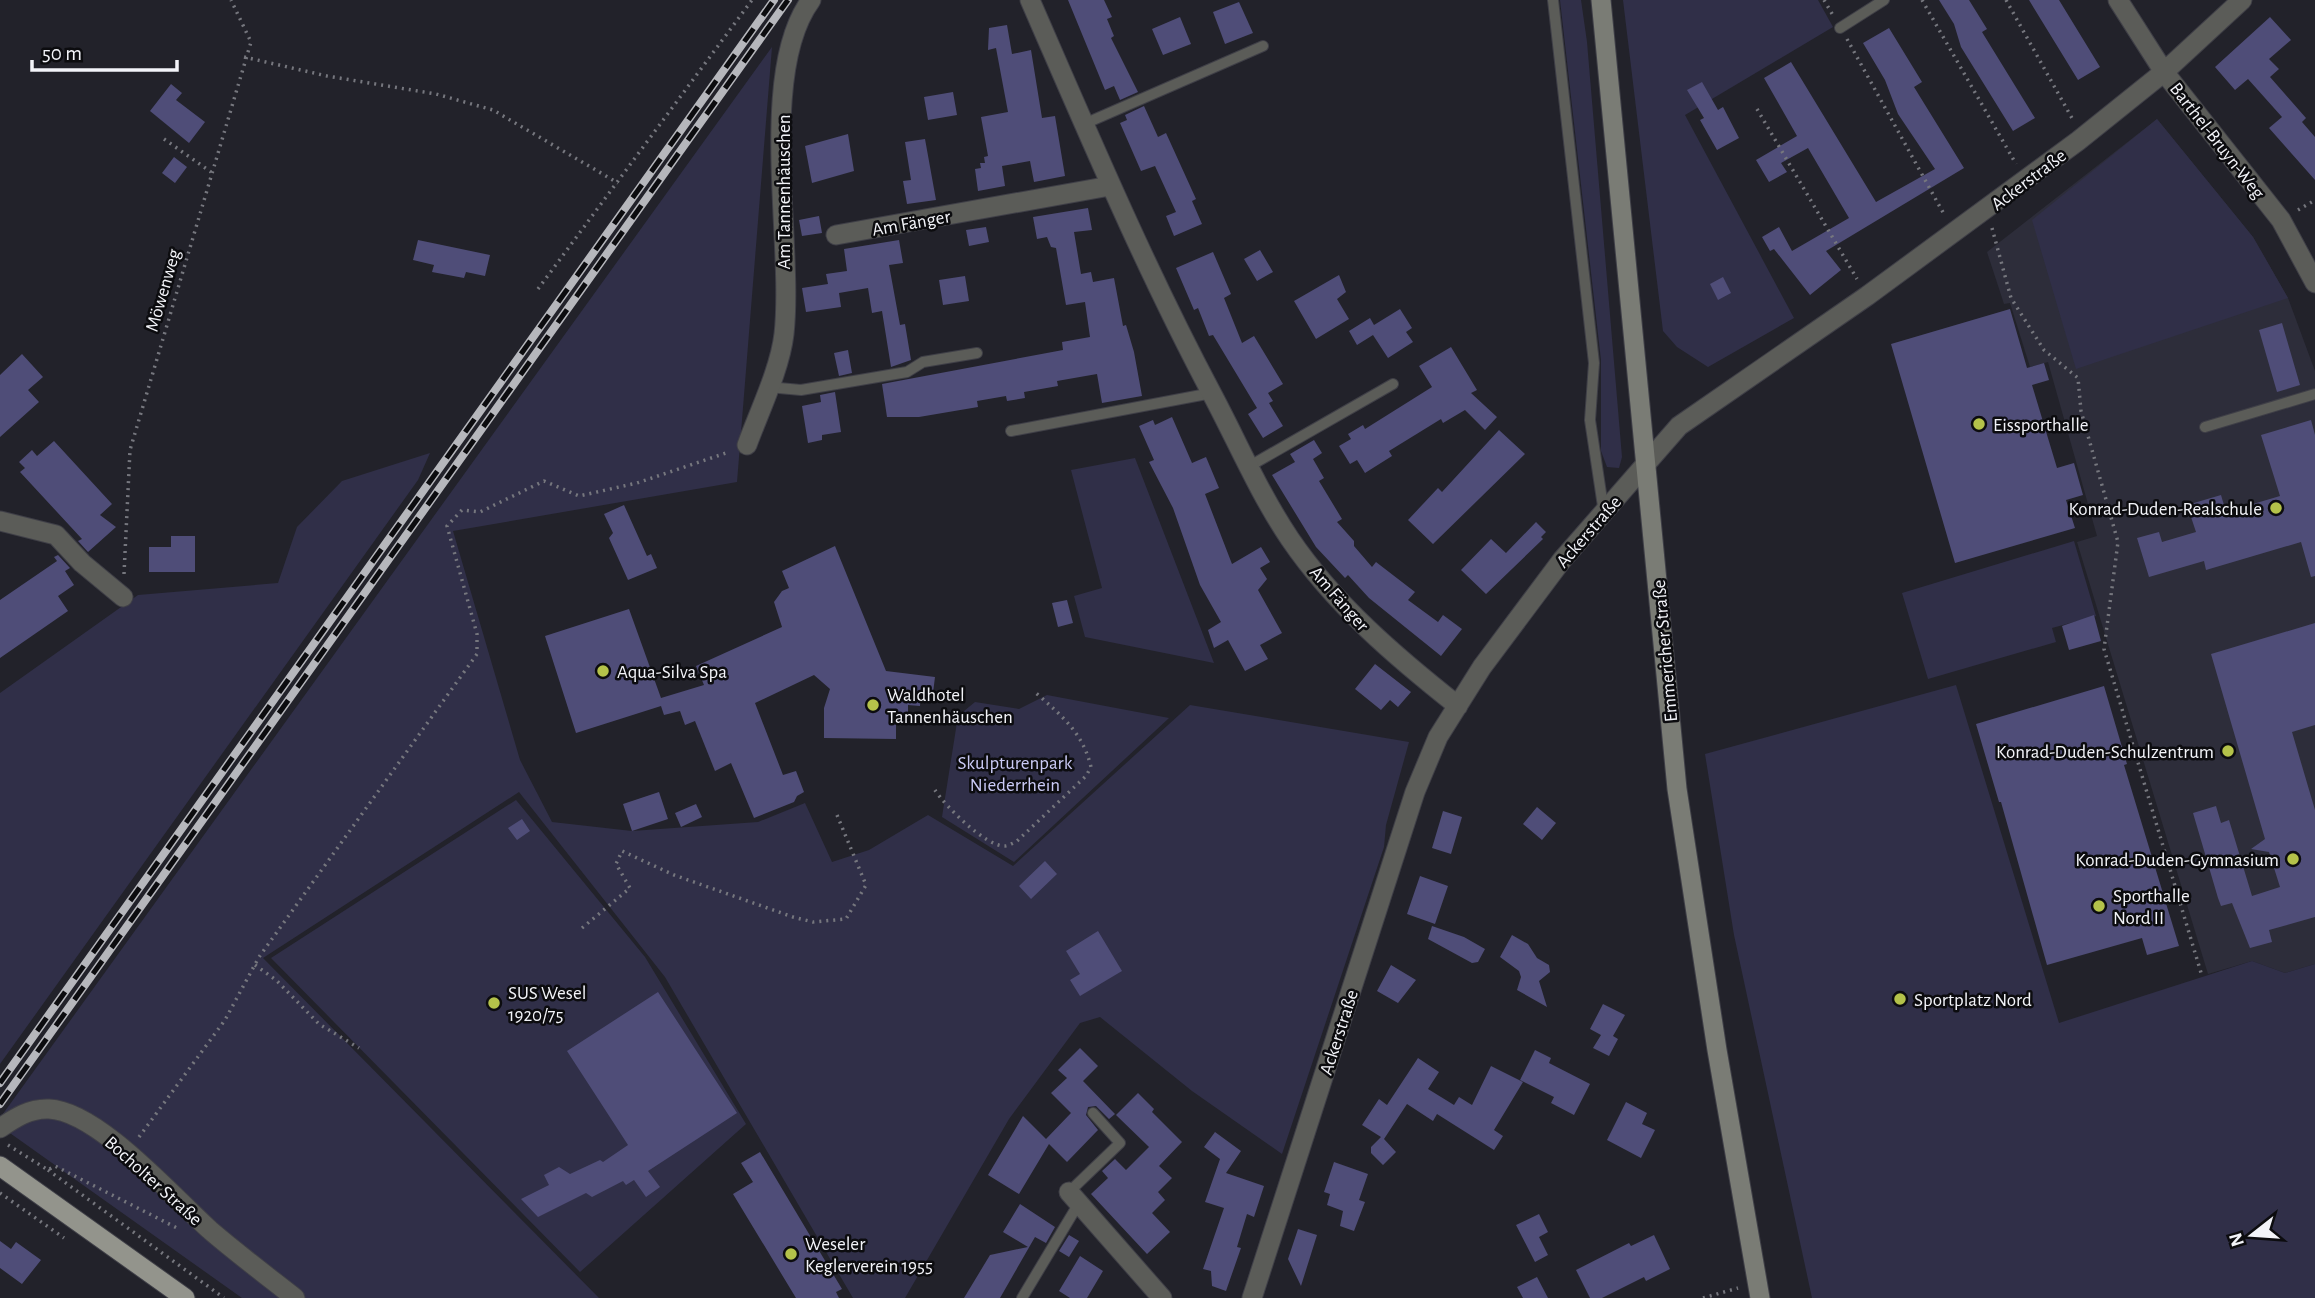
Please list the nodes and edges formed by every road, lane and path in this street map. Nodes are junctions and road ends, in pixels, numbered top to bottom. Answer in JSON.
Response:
{"nodes":[{"id":1,"x":231,"y":0,"type":"edge"},
{"id":2,"x":752,"y":0,"type":"edge"},
{"id":3,"x":811,"y":0,"type":"edge"},
{"id":4,"x":1030,"y":0,"type":"edge"},
{"id":5,"x":1553,"y":0,"type":"edge"},
{"id":6,"x":1601,"y":0,"type":"edge"},
{"id":7,"x":1824,"y":0,"type":"edge"},
{"id":8,"x":1884,"y":0,"type":"edge"},
{"id":9,"x":1922,"y":0,"type":"edge"},
{"id":10,"x":2006,"y":0,"type":"edge"},
{"id":11,"x":2118,"y":0,"type":"edge"},
{"id":12,"x":2242,"y":0,"type":"edge"},
{"id":13,"x":1840,"y":28,"type":"junction"},
{"id":14,"x":1263,"y":46,"type":"dead end"},
{"id":15,"x":244,"y":57,"type":"junction"},
{"id":16,"x":2164,"y":72,"type":"junction"},
{"id":17,"x":1757,"y":109,"type":"dead end"},
{"id":18,"x":1084,"y":124,"type":"junction"},
{"id":19,"x":2083,"y":137,"type":"junction"},
{"id":20,"x":164,"y":139,"type":"dead end"},
{"id":21,"x":211,"y":172,"type":"junction"},
{"id":22,"x":2025,"y":181,"type":"junction"},
{"id":23,"x":618,"y":183,"type":"junction"},
{"id":24,"x":1110,"y":187,"type":"junction"},
{"id":25,"x":1987,"y":209,"type":"junction"},
{"id":26,"x":1954,"y":233,"type":"junction"},
{"id":27,"x":836,"y":235,"type":"dead end"},
{"id":28,"x":2315,"y":282,"type":"edge"},
{"id":29,"x":538,"y":289,"type":"dead end"},
{"id":30,"x":1867,"y":296,"type":"junction"},
{"id":31,"x":978,"y":353,"type":"dead end"},
{"id":32,"x":1393,"y":384,"type":"dead end"},
{"id":33,"x":768,"y":387,"type":"junction"},
{"id":34,"x":1212,"y":393,"type":"junction"},
{"id":35,"x":2315,"y":394,"type":"edge"},
{"id":36,"x":2205,"y":427,"type":"dead end"},
{"id":37,"x":1011,"y":431,"type":"dead end"},
{"id":38,"x":747,"y":446,"type":"joint"},
{"id":39,"x":1648,"y":464,"type":"junction"},
{"id":40,"x":1248,"y":467,"type":"junction"},
{"id":41,"x":1604,"y":513,"type":"junction"},
{"id":42,"x":0,"y":521,"type":"edge"},
{"id":43,"x":123,"y":597,"type":"joint"},
{"id":44,"x":1036,"y":693,"type":"dead end"},
{"id":45,"x":1458,"y":706,"type":"junction"},
{"id":46,"x":935,"y":790,"type":"dead end"},
{"id":47,"x":837,"y":815,"type":"dead end"},
{"id":48,"x":582,"y":928,"type":"dead end"},
{"id":49,"x":255,"y":965,"type":"junction"},
{"id":50,"x":2202,"y":976,"type":"dead end"},
{"id":51,"x":359,"y":1048,"type":"dead end"},
{"id":52,"x":1093,"y":1113,"type":"dead end"},
{"id":53,"x":1,"y":1134,"type":"edge"},
{"id":54,"x":127,"y":1153,"type":"junction"},
{"id":55,"x":0,"y":1166,"type":"edge"},
{"id":56,"x":48,"y":1170,"type":"junction"},
{"id":57,"x":1074,"y":1197,"type":"junction"},
{"id":58,"x":185,"y":1232,"type":"dead end"},
{"id":59,"x":1759,"y":1290,"type":"edge"},
{"id":60,"x":185,"y":1298,"type":"edge"},
{"id":61,"x":224,"y":1298,"type":"edge"},
{"id":62,"x":295,"y":1298,"type":"edge"},
{"id":63,"x":1022,"y":1298,"type":"edge"},
{"id":64,"x":1162,"y":1298,"type":"edge"},
{"id":65,"x":1252,"y":1298,"type":"edge"},
{"id":66,"x":1703,"y":1298,"type":"edge"}],
"edges":[{"from":1,"to":15,"type":"path","name":"Möwenweg"},
{"from":2,"to":23,"type":"path"},
{"from":3,"to":33,"type":"street","name":"Am Tannenhäuschen"},
{"from":4,"to":18,"type":"street","name":"Am Fänger"},
{"from":5,"to":41,"type":"lane"},
{"from":6,"to":39,"type":"main road","name":"Emmericher Straße"},
{"from":7,"to":13,"type":"path"},
{"from":8,"to":13,"type":"lane"},
{"from":9,"to":22,"type":"path"},
{"from":10,"to":19,"type":"path"},
{"from":11,"to":16,"type":"street","name":"Barthel-Bruyn-Weg"},
{"from":12,"to":16,"type":"street","name":"Ackerstraße"},
{"from":13,"to":26,"type":"path"},
{"from":14,"to":18,"type":"lane"},
{"from":15,"to":21,"type":"path","name":"Möwenweg"},
{"from":15,"to":23,"type":"path"},
{"from":16,"to":19,"type":"street","name":"Ackerstraße"},
{"from":16,"to":28,"type":"street","name":"Barthel-Bruyn-Weg"},
{"from":17,"to":30,"type":"path"},
{"from":18,"to":24,"type":"street","name":"Am Fänger"},
{"from":19,"to":22,"type":"street","name":"Ackerstraße"},
{"from":20,"to":21,"type":"path"},
{"from":21,"to":43,"type":"path","name":"Möwenweg"},
{"from":22,"to":25,"type":"street","name":"Ackerstraße"},
{"from":23,"to":29,"type":"path"},
{"from":24,"to":27,"type":"street","name":"Am Fänger"},
{"from":24,"to":34,"type":"street","name":"Am Fänger"},
{"from":25,"to":26,"type":"street","name":"Ackerstraße"},
{"from":25,"to":50,"type":"path"},
{"from":26,"to":30,"type":"street","name":"Ackerstraße"},
{"from":30,"to":39,"type":"street","name":"Ackerstraße"},
{"from":31,"to":33,"type":"lane"},
{"from":32,"to":40,"type":"lane"},
{"from":33,"to":38,"type":"street","name":"Am Tannenhäuschen"},
{"from":34,"to":37,"type":"lane"},
{"from":34,"to":40,"type":"street","name":"Am Fänger"},
{"from":35,"to":36,"type":"lane"},
{"from":38,"to":49,"type":"path"},
{"from":39,"to":41,"type":"street","name":"Ackerstraße"},
{"from":39,"to":59,"type":"main road","name":"Emmericher Straße"},
{"from":40,"to":45,"type":"street","name":"Am Fänger"},
{"from":41,"to":45,"type":"street","name":"Ackerstraße"},
{"from":42,"to":43,"type":"street"},
{"from":44,"to":46,"type":"path"},
{"from":45,"to":65,"type":"street","name":"Ackerstraße"},
{"from":47,"to":48,"type":"path"},
{"from":49,"to":51,"type":"path"},
{"from":49,"to":54,"type":"path"},
{"from":52,"to":57,"type":"lane"},
{"from":53,"to":54,"type":"street","name":"Bocholter Straße"},
{"from":53,"to":56,"type":"path"},
{"from":54,"to":62,"type":"street","name":"Bocholter Straße"},
{"from":55,"to":60,"type":"main road"},
{"from":56,"to":58,"type":"path"},
{"from":56,"to":61,"type":"path"},
{"from":57,"to":63,"type":"lane"},
{"from":57,"to":64,"type":"street"},
{"from":59,"to":66,"type":"path"}]}
